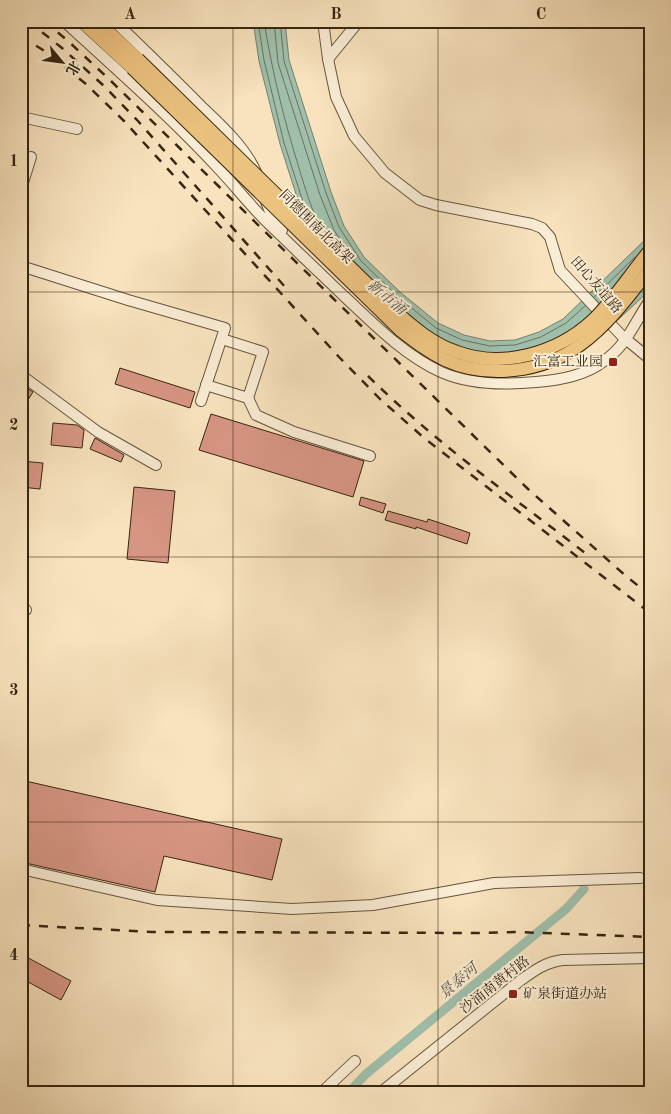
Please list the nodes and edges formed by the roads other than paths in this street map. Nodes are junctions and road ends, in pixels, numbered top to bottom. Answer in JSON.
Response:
{"nodes":[{"id":1,"x":64,"y":21,"type":"edge"},
{"id":2,"x":81,"y":21,"type":"edge"},
{"id":3,"x":97,"y":21,"type":"edge"},
{"id":4,"x":114,"y":21,"type":"edge"},
{"id":5,"x":323,"y":21,"type":"edge"},
{"id":6,"x":359,"y":21,"type":"edge"},
{"id":7,"x":328,"y":60,"type":"junction"},
{"id":8,"x":135,"y":64,"type":"junction"},
{"id":9,"x":21,"y":117,"type":"edge"},
{"id":10,"x":77,"y":129,"type":"dead end"},
{"id":11,"x":247,"y":155,"type":"junction"},
{"id":12,"x":31,"y":157,"type":"dead end"},
{"id":13,"x":218,"y":168,"type":"junction"},
{"id":14,"x":24,"y":172,"type":"edge"},
{"id":15,"x":21,"y":189,"type":"edge"},
{"id":16,"x":650,"y":250,"type":"edge"},
{"id":17,"x":302,"y":255,"type":"junction"},
{"id":18,"x":21,"y":266,"type":"edge"},
{"id":19,"x":650,"y":269,"type":"edge"},
{"id":20,"x":650,"y":300,"type":"edge"},
{"id":21,"x":624,"y":338,"type":"junction"},
{"id":22,"x":222,"y":339,"type":"junction"},
{"id":23,"x":650,"y":359,"type":"edge"},
{"id":24,"x":21,"y":375,"type":"edge"},
{"id":25,"x":206,"y":386,"type":"junction"},
{"id":26,"x":248,"y":398,"type":"junction"},
{"id":27,"x":200,"y":401,"type":"dead end"},
{"id":28,"x":370,"y":456,"type":"dead end"},
{"id":29,"x":156,"y":465,"type":"dead end"},
{"id":30,"x":21,"y":869,"type":"edge"},
{"id":31,"x":640,"y":878,"type":"dead end"},
{"id":32,"x":650,"y":958,"type":"edge"},
{"id":33,"x":355,"y":1061,"type":"dead end"},
{"id":34,"x":321,"y":1093,"type":"edge"},
{"id":35,"x":380,"y":1093,"type":"edge"}],
"edges":[{"from":1,"to":13,"type":"street"},
{"from":2,"to":8,"type":"main road","name":"同德围南北高架"},
{"from":3,"to":8,"type":"main road","name":"同德围南北高架"},
{"from":4,"to":11,"type":"street"},
{"from":5,"to":7,"type":"street"},
{"from":6,"to":7,"type":"street"},
{"from":7,"to":21,"type":"street","name":"田心友谊路","bridge":true},
{"from":8,"to":16,"type":"main road","name":"同德围南北高架","bridge":true},
{"from":8,"to":19,"type":"main road","name":"同德围南北高架","bridge":true},
{"from":9,"to":10,"type":"street"},
{"from":11,"to":13,"type":"street"},
{"from":11,"to":17,"type":"street"},
{"from":12,"to":14,"type":"street"},
{"from":13,"to":17,"type":"street"},
{"from":14,"to":15,"type":"street"},
{"from":17,"to":21,"type":"street"},
{"from":18,"to":22,"type":"street"},
{"from":20,"to":21,"type":"street"},
{"from":21,"to":23,"type":"street","name":"田心友谊路"},
{"from":22,"to":25,"type":"street"},
{"from":22,"to":26,"type":"street"},
{"from":24,"to":29,"type":"street"},
{"from":25,"to":26,"type":"street"},
{"from":25,"to":27,"type":"street"},
{"from":26,"to":28,"type":"street"},
{"from":30,"to":31,"type":"street"},
{"from":32,"to":35,"type":"street","name":"沙涌南黄村路"},
{"from":33,"to":34,"type":"street"}]}
